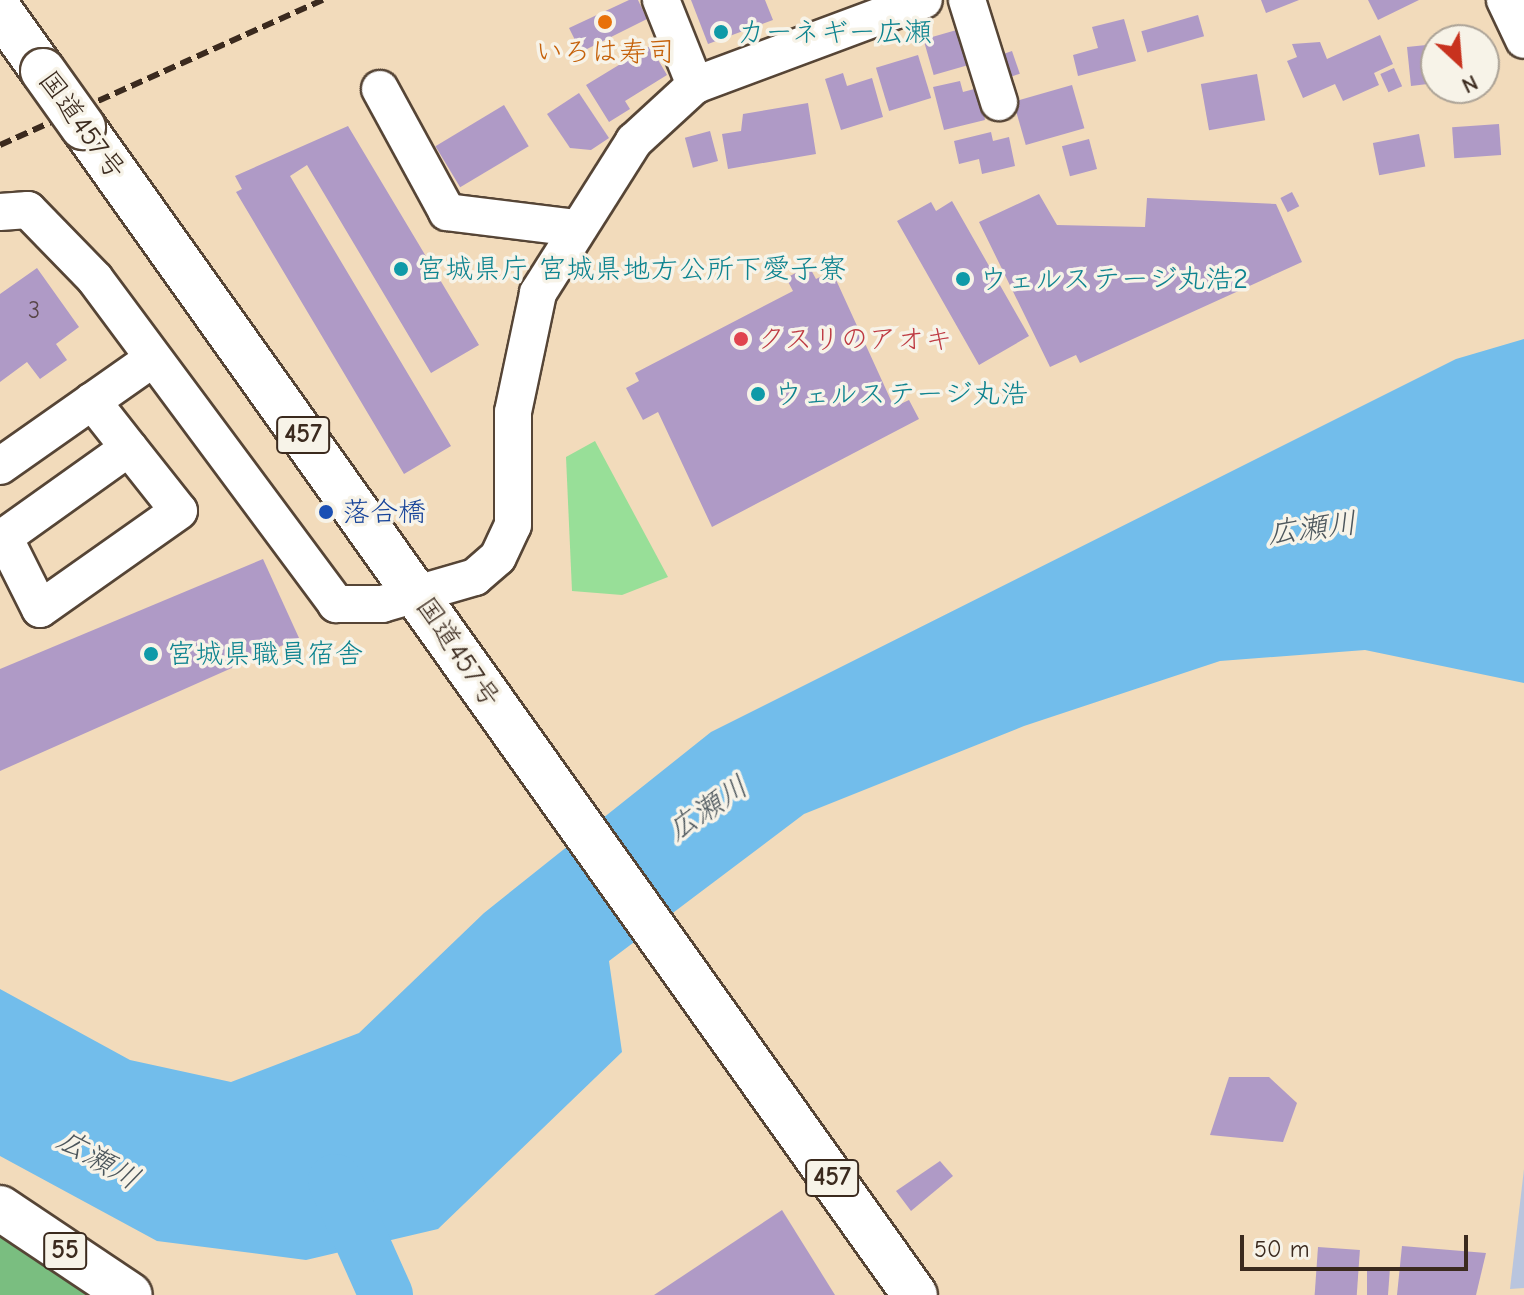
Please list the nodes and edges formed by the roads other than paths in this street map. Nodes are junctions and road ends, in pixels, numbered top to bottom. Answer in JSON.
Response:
{"nodes":[{"id":1,"x":661,"y":0,"type":"edge"},
{"id":2,"x":924,"y":0,"type":"edge"},
{"id":3,"x":967,"y":0,"type":"edge"},
{"id":4,"x":1505,"y":0,"type":"edge"},
{"id":5,"x":0,"y":11,"type":"edge"},
{"id":6,"x":1524,"y":40,"type":"edge"},
{"id":7,"x":695,"y":85,"type":"junction"},
{"id":8,"x":380,"y":89,"type":"dead end"},
{"id":9,"x":999,"y":102,"type":"dead end"},
{"id":10,"x":0,"y":212,"type":"edge"},
{"id":11,"x":566,"y":225,"type":"junction"},
{"id":12,"x":151,"y":360,"type":"junction"},
{"id":13,"x":92,"y":401,"type":"junction"},
{"id":14,"x":129,"y":448,"type":"junction"},
{"id":15,"x":0,"y":466,"type":"edge"},
{"id":16,"x":419,"y":594,"type":"junction"},
{"id":17,"x":0,"y":1208,"type":"edge"},
{"id":18,"x":130,"y":1295,"type":"edge"},
{"id":19,"x":915,"y":1295,"type":"edge"}],
"edges":[{"from":1,"to":7,"type":"street"},
{"from":2,"to":7,"type":"street"},
{"from":3,"to":9,"type":"street"},
{"from":4,"to":6,"type":"street"},
{"from":5,"to":16,"type":"main road","name":"国道457号","number":"457","bridge":true},
{"from":7,"to":11,"type":"street"},
{"from":8,"to":11,"type":"street"},
{"from":10,"to":12,"type":"street"},
{"from":11,"to":16,"type":"street"},
{"from":12,"to":13,"type":"street"},
{"from":12,"to":16,"type":"street"},
{"from":13,"to":14,"type":"street"},
{"from":13,"to":15,"type":"street"},
{"from":14,"to":14,"type":"street"},
{"from":16,"to":19,"type":"main road","name":"国道457号","number":"457"},
{"from":17,"to":18,"type":"main road","number":"55"}]}
